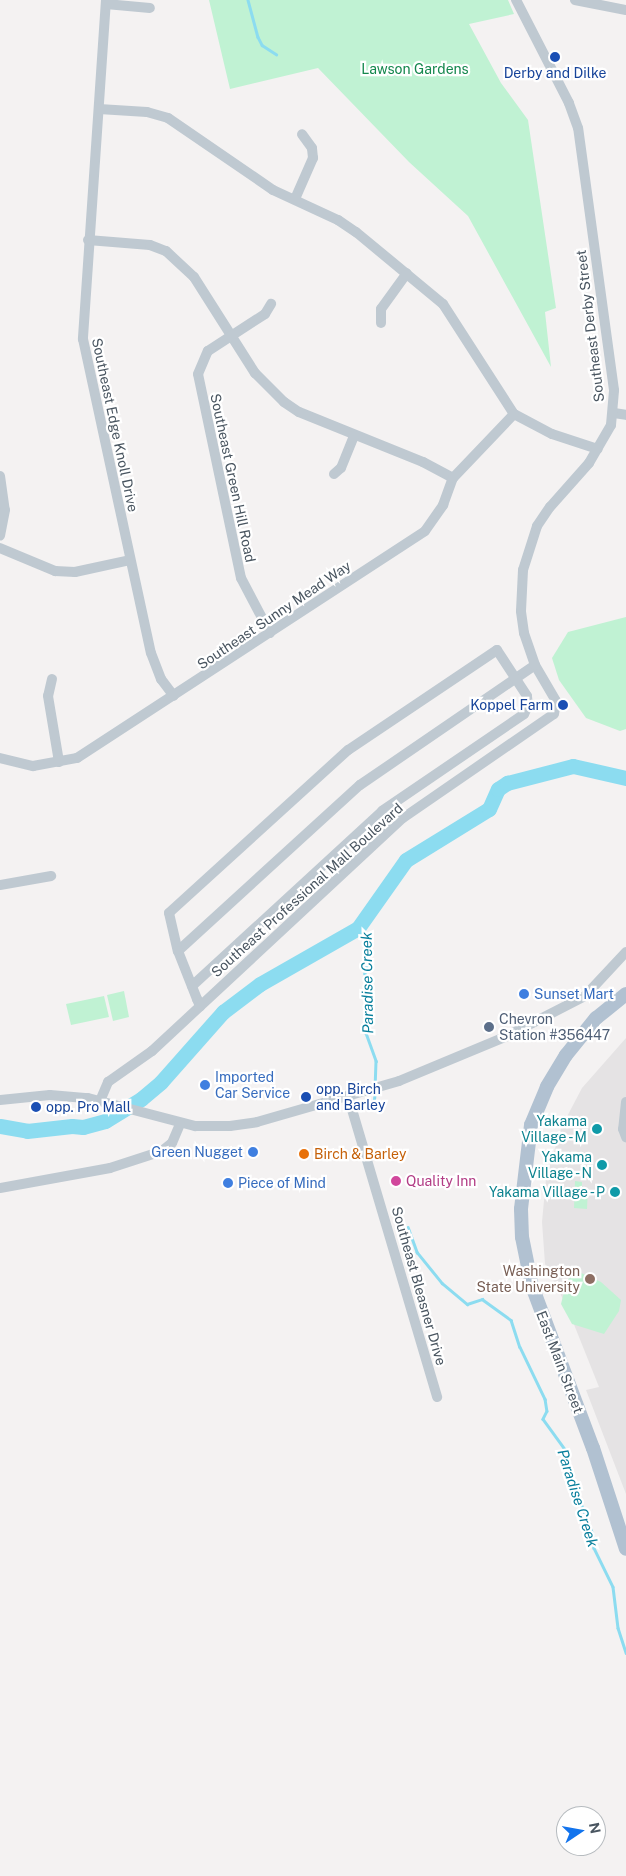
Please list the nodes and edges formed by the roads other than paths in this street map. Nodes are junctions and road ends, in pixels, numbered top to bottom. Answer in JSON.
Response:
{"nodes":[{"id":1,"x":575,"y":0,"type":"edge"},
{"id":2,"x":520,"y":1,"type":"edge"},
{"id":3,"x":106,"y":2,"type":"edge"},
{"id":4,"x":150,"y":8,"type":"dead end"},
{"id":5,"x":626,"y":10,"type":"edge"},
{"id":6,"x":99,"y":109,"type":"junction"},
{"id":7,"x":302,"y":134,"type":"dead end"},
{"id":8,"x":295,"y":199,"type":"junction"},
{"id":9,"x":88,"y":240,"type":"junction"},
{"id":10,"x":407,"y":273,"type":"junction"},
{"id":11,"x":271,"y":304,"type":"dead end"},
{"id":12,"x":381,"y":323,"type":"dead end"},
{"id":13,"x":231,"y":336,"type":"junction"},
{"id":14,"x":514,"y":414,"type":"junction"},
{"id":15,"x":614,"y":414,"type":"junction"},
{"id":16,"x":626,"y":415,"type":"edge"},
{"id":17,"x":354,"y":435,"type":"junction"},
{"id":18,"x":598,"y":449,"type":"junction"},
{"id":19,"x":334,"y":474,"type":"dead end"},
{"id":20,"x":0,"y":476,"type":"edge"},
{"id":21,"x":453,"y":478,"type":"junction"},
{"id":22,"x":0,"y":536,"type":"edge"},
{"id":23,"x":0,"y":548,"type":"edge"},
{"id":24,"x":130,"y":560,"type":"junction"},
{"id":25,"x":270,"y":633,"type":"junction"},
{"id":26,"x":535,"y":665,"type":"junction"},
{"id":27,"x":516,"y":676,"type":"junction"},
{"id":28,"x":52,"y":679,"type":"dead end"},
{"id":29,"x":174,"y":696,"type":"junction"},
{"id":30,"x":0,"y":758,"type":"edge"},
{"id":31,"x":59,"y":762,"type":"junction"},
{"id":32,"x":51,"y":876,"type":"dead end"},
{"id":33,"x":0,"y":885,"type":"edge"},
{"id":34,"x":178,"y":952,"type":"junction"},
{"id":35,"x":626,"y":952,"type":"edge"},
{"id":36,"x":192,"y":986,"type":"junction"},
{"id":37,"x":626,"y":994,"type":"edge"},
{"id":38,"x":200,"y":1006,"type":"junction"},
{"id":39,"x":348,"y":1096,"type":"junction"},
{"id":40,"x":0,"y":1100,"type":"edge"},
{"id":41,"x":104,"y":1102,"type":"junction"},
{"id":42,"x":626,"y":1102,"type":"edge"},
{"id":43,"x":180,"y":1124,"type":"junction"},
{"id":44,"x":626,"y":1137,"type":"edge"},
{"id":45,"x":0,"y":1188,"type":"edge"},
{"id":46,"x":437,"y":1397,"type":"dead end"},
{"id":47,"x":626,"y":1549,"type":"edge"}],
"edges":[{"from":1,"to":5,"type":"street"},
{"from":2,"to":15,"type":"street","name":"Southeast Derby Street"},
{"from":3,"to":4,"type":"street"},
{"from":3,"to":6,"type":"street","name":"Southeast Edge Knoll Drive"},
{"from":6,"to":8,"type":"street"},
{"from":6,"to":9,"type":"street","name":"Southeast Edge Knoll Drive"},
{"from":7,"to":8,"type":"street"},
{"from":8,"to":10,"type":"street"},
{"from":9,"to":13,"type":"street"},
{"from":9,"to":24,"type":"street","name":"Southeast Edge Knoll Drive"},
{"from":10,"to":12,"type":"street"},
{"from":10,"to":14,"type":"street"},
{"from":11,"to":13,"type":"street","name":"Southeast Green Hill Road"},
{"from":13,"to":17,"type":"street"},
{"from":13,"to":25,"type":"street","name":"Southeast Green Hill Road"},
{"from":14,"to":18,"type":"street"},
{"from":14,"to":21,"type":"street","name":"Southeast Sunny Mead Way"},
{"from":15,"to":16,"type":"street"},
{"from":15,"to":18,"type":"street","name":"Southeast Derby Street"},
{"from":17,"to":19,"type":"street"},
{"from":17,"to":21,"type":"street"},
{"from":18,"to":26,"type":"street","name":"Southeast Derby Street"},
{"from":20,"to":22,"type":"street"},
{"from":21,"to":25,"type":"street","name":"Southeast Sunny Mead Way"},
{"from":23,"to":24,"type":"street"},
{"from":24,"to":29,"type":"street","name":"Southeast Edge Knoll Drive"},
{"from":25,"to":29,"type":"street","name":"Southeast Sunny Mead Way"},
{"from":26,"to":27,"type":"street"},
{"from":26,"to":38,"type":"street","name":"Southeast Professional Mall Boulevard"},
{"from":27,"to":34,"type":"street"},
{"from":27,"to":34,"type":"street"},
{"from":27,"to":36,"type":"street"},
{"from":28,"to":31,"type":"street"},
{"from":29,"to":31,"type":"street","name":"Southeast Sunny Mead Way"},
{"from":30,"to":31,"type":"street","name":"Southeast Sunny Mead Way"},
{"from":32,"to":33,"type":"street"},
{"from":34,"to":36,"type":"street"},
{"from":35,"to":39,"type":"street"},
{"from":36,"to":38,"type":"street"},
{"from":37,"to":47,"type":"main road","name":"East Main Street"},
{"from":38,"to":41,"type":"street","name":"Southeast Professional Mall Boulevard"},
{"from":39,"to":43,"type":"street"},
{"from":39,"to":46,"type":"street","name":"Southeast Bleasner Drive"},
{"from":40,"to":41,"type":"street"},
{"from":41,"to":43,"type":"street"},
{"from":42,"to":44,"type":"street"},
{"from":43,"to":45,"type":"street"}]}
